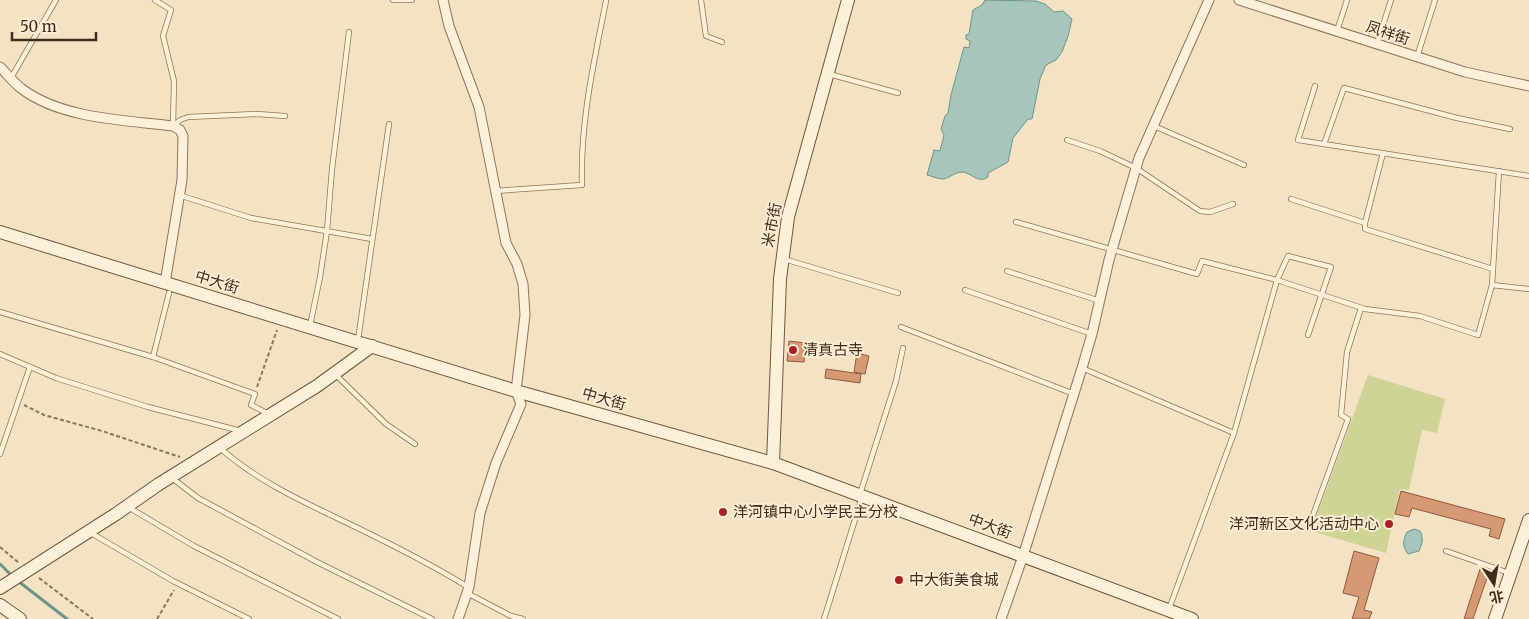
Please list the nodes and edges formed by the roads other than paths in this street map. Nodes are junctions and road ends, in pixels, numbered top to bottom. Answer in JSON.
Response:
{"nodes":[{"id":1,"x":56,"y":0,"type":"edge"},
{"id":2,"x":155,"y":0,"type":"edge"},
{"id":3,"x":392,"y":0,"type":"edge"},
{"id":4,"x":412,"y":0,"type":"edge"},
{"id":5,"x":443,"y":0,"type":"edge"},
{"id":6,"x":701,"y":0,"type":"edge"},
{"id":7,"x":848,"y":0,"type":"edge"},
{"id":8,"x":1209,"y":0,"type":"edge"},
{"id":9,"x":1239,"y":0,"type":"edge"},
{"id":10,"x":1347,"y":0,"type":"edge"},
{"id":11,"x":1391,"y":0,"type":"edge"},
{"id":12,"x":1435,"y":0,"type":"edge"},
{"id":13,"x":606,"y":1,"type":"edge"},
{"id":14,"x":1337,"y":31,"type":"junction"},
{"id":15,"x":349,"y":32,"type":"dead end"},
{"id":16,"x":722,"y":42,"type":"dead end"},
{"id":17,"x":1377,"y":44,"type":"junction"},
{"id":18,"x":1417,"y":57,"type":"junction"},
{"id":19,"x":0,"y":68,"type":"edge"},
{"id":20,"x":827,"y":73,"type":"junction"},
{"id":21,"x":11,"y":78,"type":"junction"},
{"id":22,"x":1315,"y":86,"type":"dead end"},
{"id":23,"x":1529,"y":86,"type":"edge"},
{"id":24,"x":898,"y":93,"type":"dead end"},
{"id":25,"x":285,"y":116,"type":"dead end"},
{"id":26,"x":389,"y":124,"type":"dead end"},
{"id":27,"x":173,"y":126,"type":"junction"},
{"id":28,"x":1154,"y":126,"type":"junction"},
{"id":29,"x":1510,"y":129,"type":"dead end"},
{"id":30,"x":1067,"y":140,"type":"dead end"},
{"id":31,"x":1324,"y":144,"type":"junction"},
{"id":32,"x":1383,"y":153,"type":"junction"},
{"id":33,"x":1244,"y":165,"type":"dead end"},
{"id":34,"x":1136,"y":168,"type":"junction"},
{"id":35,"x":1499,"y":171,"type":"junction"},
{"id":36,"x":1529,"y":176,"type":"edge"},
{"id":37,"x":495,"y":191,"type":"junction"},
{"id":38,"x":179,"y":195,"type":"junction"},
{"id":39,"x":1291,"y":199,"type":"dead end"},
{"id":40,"x":1233,"y":204,"type":"dead end"},
{"id":41,"x":1016,"y":222,"type":"dead end"},
{"id":42,"x":1365,"y":223,"type":"junction"},
{"id":43,"x":326,"y":231,"type":"junction"},
{"id":44,"x":0,"y":232,"type":"edge"},
{"id":45,"x":372,"y":239,"type":"junction"},
{"id":46,"x":1112,"y":250,"type":"junction"},
{"id":47,"x":782,"y":258,"type":"junction"},
{"id":48,"x":1493,"y":269,"type":"junction"},
{"id":49,"x":1007,"y":271,"type":"dead end"},
{"id":50,"x":1277,"y":280,"type":"junction"},
{"id":51,"x":1492,"y":285,"type":"junction"},
{"id":52,"x":167,"y":288,"type":"junction"},
{"id":53,"x":1529,"y":289,"type":"edge"},
{"id":54,"x":965,"y":290,"type":"dead end"},
{"id":55,"x":898,"y":293,"type":"dead end"},
{"id":56,"x":1322,"y":295,"type":"junction"},
{"id":57,"x":1100,"y":302,"type":"junction"},
{"id":58,"x":1361,"y":308,"type":"junction"},
{"id":59,"x":0,"y":312,"type":"edge"},
{"id":60,"x":310,"y":327,"type":"junction"},
{"id":61,"x":901,"y":327,"type":"dead end"},
{"id":62,"x":1092,"y":334,"type":"junction"},
{"id":63,"x":1308,"y":335,"type":"dead end"},
{"id":64,"x":358,"y":342,"type":"junction"},
{"id":65,"x":372,"y":346,"type":"junction"},
{"id":66,"x":902,"y":348,"type":"dead end"},
{"id":67,"x":0,"y":354,"type":"edge"},
{"id":68,"x":153,"y":357,"type":"junction"},
{"id":69,"x":30,"y":367,"type":"junction"},
{"id":70,"x":1082,"y":368,"type":"junction"},
{"id":71,"x":334,"y":373,"type":"junction"},
{"id":72,"x":516,"y":391,"type":"junction"},
{"id":73,"x":1074,"y":394,"type":"junction"},
{"id":74,"x":271,"y":415,"type":"junction"},
{"id":75,"x":245,"y":432,"type":"junction"},
{"id":76,"x":1234,"y":433,"type":"junction"},
{"id":77,"x":415,"y":444,"type":"dead end"},
{"id":78,"x":219,"y":447,"type":"junction"},
{"id":79,"x":0,"y":454,"type":"edge"},
{"id":80,"x":773,"y":463,"type":"junction"},
{"id":81,"x":170,"y":477,"type":"junction"},
{"id":82,"x":861,"y":495,"type":"junction"},
{"id":83,"x":127,"y":506,"type":"junction"},
{"id":84,"x":1529,"y":520,"type":"edge"},
{"id":85,"x":1308,"y":529,"type":"dead end"},
{"id":86,"x":88,"y":532,"type":"junction"},
{"id":87,"x":1446,"y":551,"type":"dead end"},
{"id":88,"x":1023,"y":556,"type":"junction"},
{"id":89,"x":1511,"y":573,"type":"junction"},
{"id":90,"x":1,"y":587,"type":"edge"},
{"id":91,"x":468,"y":590,"type":"junction"},
{"id":92,"x":0,"y":605,"type":"edge"},
{"id":93,"x":1171,"y":614,"type":"edge"},
{"id":94,"x":20,"y":619,"type":"edge"},
{"id":95,"x":249,"y":619,"type":"edge"},
{"id":96,"x":338,"y":619,"type":"edge"},
{"id":97,"x":432,"y":619,"type":"edge"},
{"id":98,"x":458,"y":619,"type":"edge"},
{"id":99,"x":523,"y":619,"type":"edge"},
{"id":100,"x":824,"y":619,"type":"edge"},
{"id":101,"x":1001,"y":619,"type":"edge"},
{"id":102,"x":1192,"y":619,"type":"edge"},
{"id":103,"x":1495,"y":619,"type":"edge"}],
"edges":[{"from":1,"to":21,"type":"lane"},
{"from":2,"to":27,"type":"lane"},
{"from":3,"to":4,"type":"lane"},
{"from":5,"to":37,"type":"street"},
{"from":6,"to":16,"type":"lane"},
{"from":7,"to":20,"type":"street","name":"米市街"},
{"from":8,"to":28,"type":"street"},
{"from":9,"to":14,"type":"street","name":"凤祥街"},
{"from":10,"to":14,"type":"lane"},
{"from":11,"to":17,"type":"lane"},
{"from":12,"to":18,"type":"lane"},
{"from":13,"to":37,"type":"lane"},
{"from":14,"to":17,"type":"street","name":"凤祥街"},
{"from":15,"to":43,"type":"lane"},
{"from":17,"to":18,"type":"street","name":"凤祥街"},
{"from":18,"to":23,"type":"street","name":"凤祥街"},
{"from":19,"to":21,"type":"street"},
{"from":20,"to":24,"type":"lane"},
{"from":20,"to":47,"type":"street","name":"米市街"},
{"from":21,"to":27,"type":"street"},
{"from":22,"to":31,"type":"lane"},
{"from":25,"to":27,"type":"lane"},
{"from":26,"to":45,"type":"lane"},
{"from":27,"to":38,"type":"street"},
{"from":28,"to":33,"type":"lane"},
{"from":28,"to":34,"type":"street"},
{"from":29,"to":31,"type":"lane"},
{"from":30,"to":34,"type":"lane"},
{"from":31,"to":32,"type":"lane"},
{"from":32,"to":35,"type":"lane"},
{"from":32,"to":42,"type":"lane"},
{"from":34,"to":40,"type":"lane"},
{"from":34,"to":46,"type":"street"},
{"from":35,"to":36,"type":"lane"},
{"from":35,"to":48,"type":"lane"},
{"from":37,"to":72,"type":"street"},
{"from":38,"to":43,"type":"lane"},
{"from":38,"to":52,"type":"street"},
{"from":39,"to":42,"type":"lane"},
{"from":41,"to":46,"type":"lane"},
{"from":42,"to":48,"type":"lane"},
{"from":43,"to":45,"type":"lane"},
{"from":43,"to":60,"type":"lane"},
{"from":44,"to":52,"type":"street","name":"中大街"},
{"from":45,"to":64,"type":"lane"},
{"from":46,"to":50,"type":"lane"},
{"from":46,"to":57,"type":"street"},
{"from":47,"to":55,"type":"lane"},
{"from":47,"to":80,"type":"street","name":"米市街"},
{"from":48,"to":51,"type":"lane"},
{"from":49,"to":57,"type":"lane"},
{"from":50,"to":56,"type":"lane"},
{"from":50,"to":56,"type":"lane"},
{"from":50,"to":76,"type":"lane"},
{"from":51,"to":53,"type":"lane"},
{"from":51,"to":58,"type":"lane"},
{"from":52,"to":60,"type":"street","name":"中大街"},
{"from":52,"to":68,"type":"lane"},
{"from":54,"to":62,"type":"lane"},
{"from":56,"to":58,"type":"lane"},
{"from":56,"to":63,"type":"lane"},
{"from":57,"to":62,"type":"street"},
{"from":58,"to":85,"type":"lane"},
{"from":59,"to":68,"type":"lane"},
{"from":60,"to":64,"type":"street","name":"中大街"},
{"from":61,"to":73,"type":"lane"},
{"from":62,"to":70,"type":"street"},
{"from":64,"to":65,"type":"street","name":"中大街"},
{"from":65,"to":71,"type":"street"},
{"from":65,"to":72,"type":"street","name":"中大街"},
{"from":66,"to":82,"type":"lane"},
{"from":67,"to":69,"type":"lane"},
{"from":68,"to":74,"type":"lane"},
{"from":69,"to":75,"type":"lane"},
{"from":69,"to":79,"type":"lane"},
{"from":70,"to":73,"type":"street"},
{"from":70,"to":76,"type":"lane"},
{"from":71,"to":74,"type":"street"},
{"from":71,"to":77,"type":"lane"},
{"from":72,"to":80,"type":"street","name":"中大街"},
{"from":72,"to":91,"type":"street"},
{"from":73,"to":88,"type":"street"},
{"from":74,"to":75,"type":"street"},
{"from":75,"to":78,"type":"street"},
{"from":76,"to":93,"type":"lane"},
{"from":78,"to":81,"type":"street"},
{"from":78,"to":91,"type":"lane"},
{"from":80,"to":82,"type":"street","name":"中大街"},
{"from":81,"to":83,"type":"street"},
{"from":81,"to":97,"type":"lane"},
{"from":82,"to":88,"type":"street","name":"中大街"},
{"from":82,"to":100,"type":"lane"},
{"from":83,"to":86,"type":"street"},
{"from":83,"to":96,"type":"lane"},
{"from":84,"to":89,"type":"street"},
{"from":86,"to":90,"type":"street"},
{"from":86,"to":95,"type":"lane"},
{"from":87,"to":89,"type":"lane"},
{"from":88,"to":93,"type":"street","name":"中大街"},
{"from":88,"to":101,"type":"street"},
{"from":89,"to":103,"type":"street"},
{"from":91,"to":98,"type":"street"},
{"from":91,"to":99,"type":"lane"},
{"from":92,"to":94,"type":"street"},
{"from":93,"to":102,"type":"street","name":"中大街"}]}
